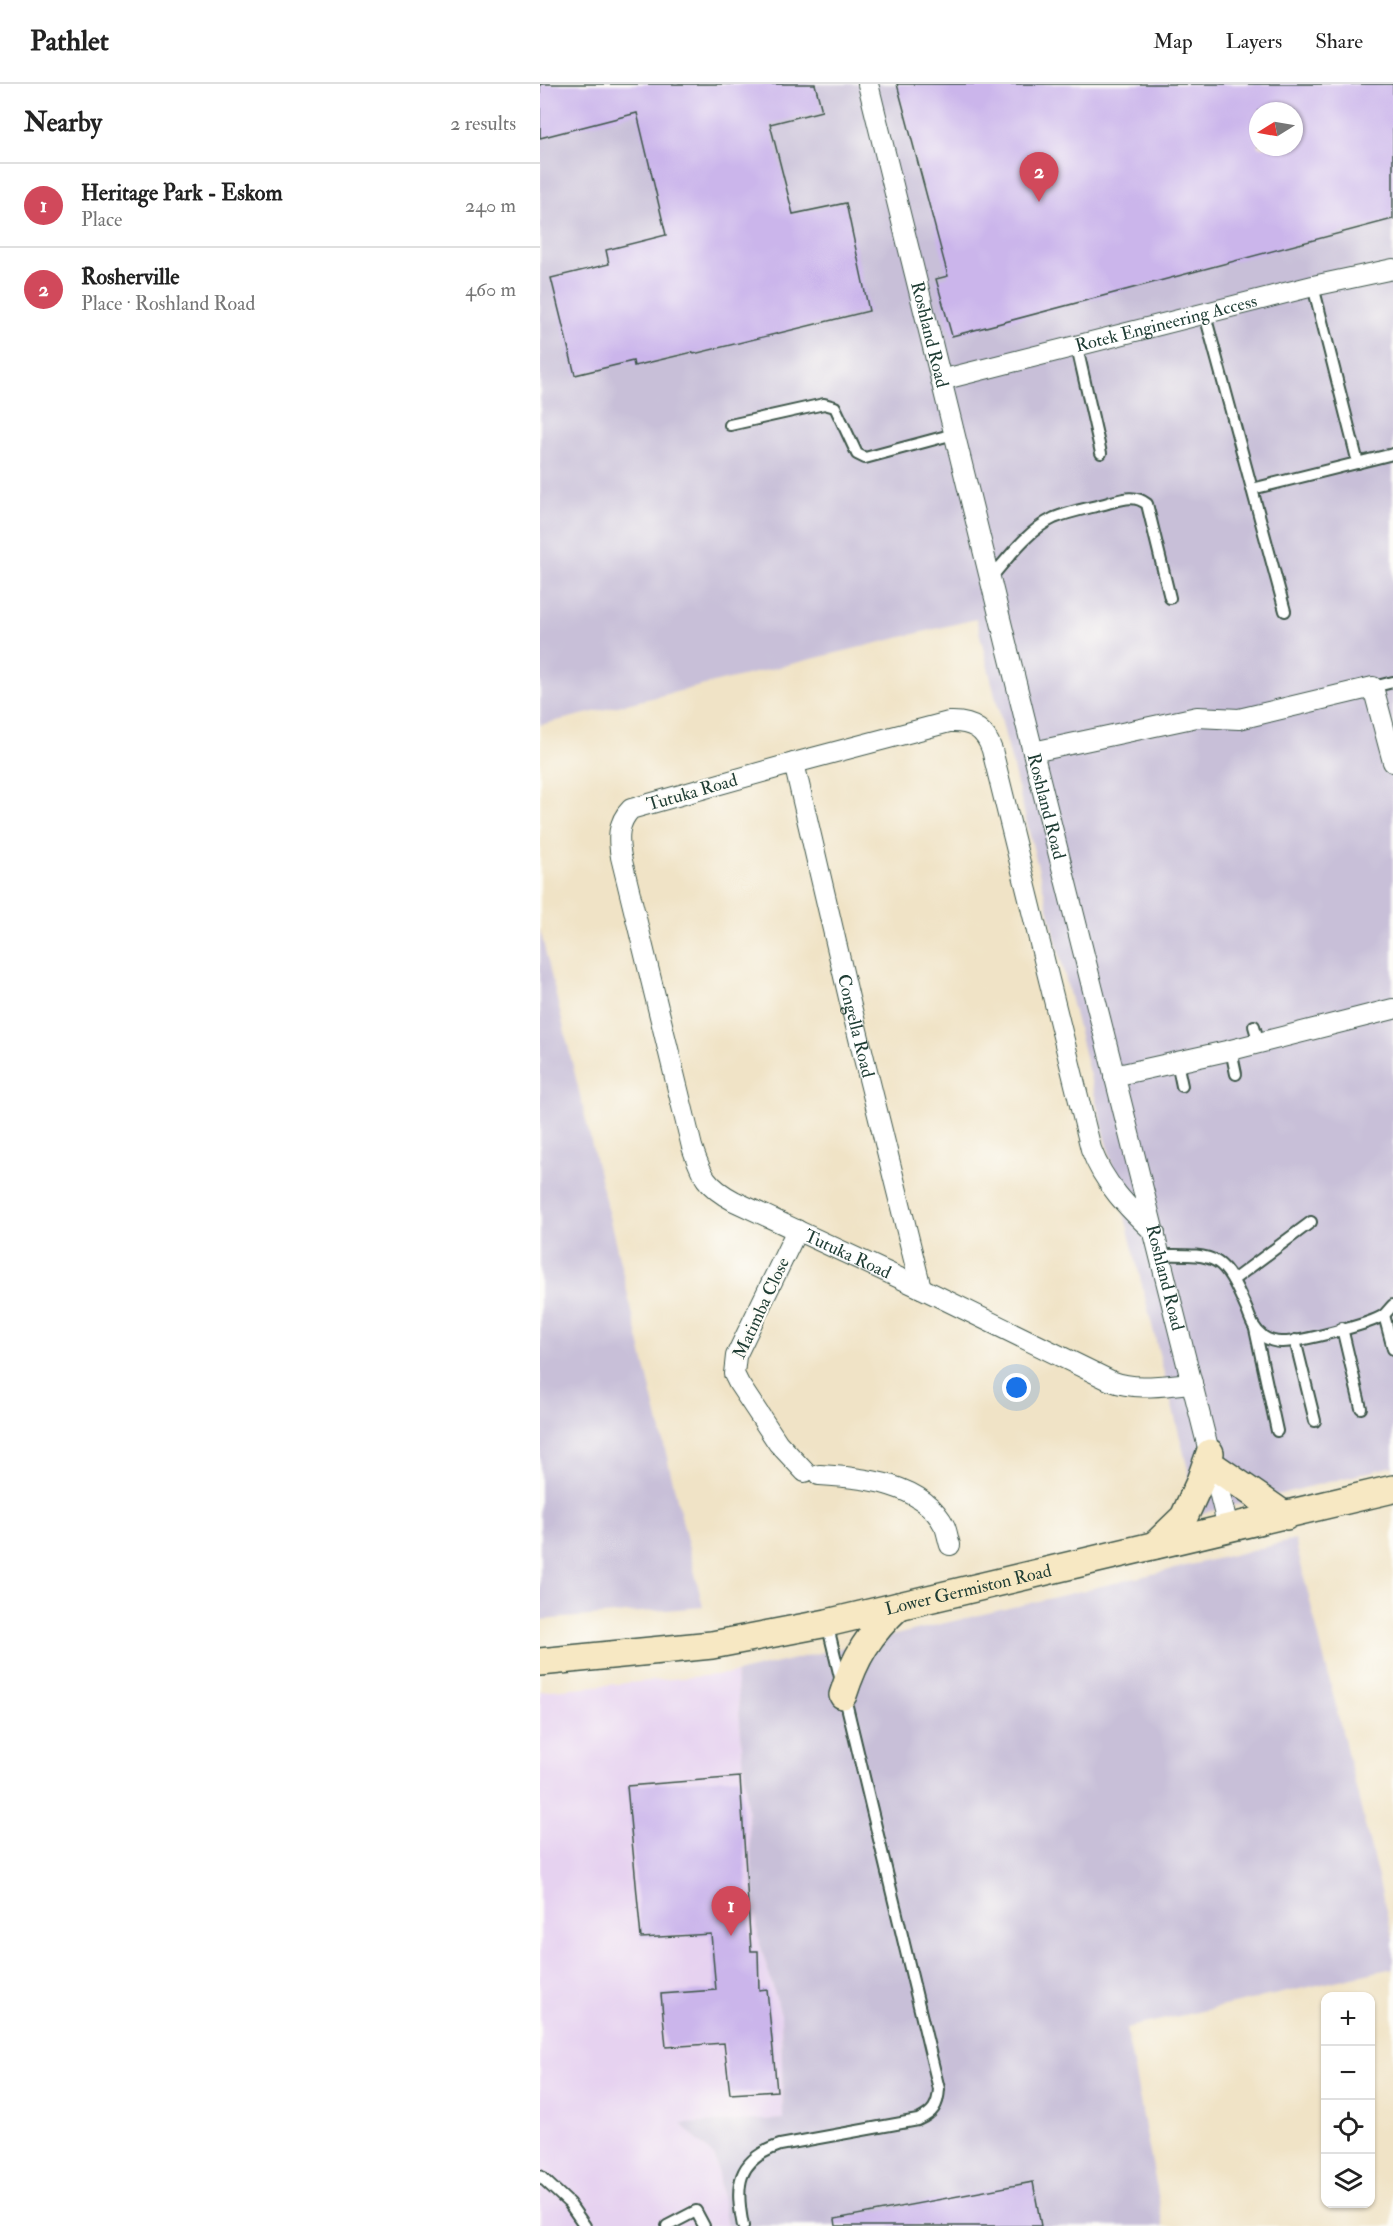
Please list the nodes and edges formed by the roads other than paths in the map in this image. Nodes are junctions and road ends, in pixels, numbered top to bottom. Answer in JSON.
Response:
{"nodes":[{"id":1,"x":868,"y":84,"type":"edge"},
{"id":2,"x":1393,"y":269,"type":"edge"},
{"id":3,"x":1313,"y":286,"type":"junction"},
{"id":4,"x":1204,"y":315,"type":"junction"},
{"id":5,"x":1077,"y":347,"type":"junction"},
{"id":6,"x":941,"y":381,"type":"junction"},
{"id":7,"x":730,"y":425,"type":"dead end"},
{"id":8,"x":954,"y":434,"type":"junction"},
{"id":9,"x":1101,"y":453,"type":"dead end"},
{"id":10,"x":1393,"y":454,"type":"edge"},
{"id":11,"x":1358,"y":463,"type":"junction"},
{"id":12,"x":1252,"y":489,"type":"junction"},
{"id":13,"x":990,"y":580,"type":"junction"},
{"id":14,"x":1170,"y":598,"type":"dead end"},
{"id":15,"x":1285,"y":611,"type":"dead end"},
{"id":16,"x":1393,"y":682,"type":"edge"},
{"id":17,"x":1372,"y":687,"type":"junction"},
{"id":18,"x":1033,"y":752,"type":"junction"},
{"id":19,"x":1393,"y":762,"type":"edge"},
{"id":20,"x":794,"y":763,"type":"junction"},
{"id":21,"x":1393,"y":1009,"type":"edge"},
{"id":22,"x":1231,"y":1050,"type":"junction"},
{"id":23,"x":1177,"y":1062,"type":"junction"},
{"id":24,"x":1236,"y":1074,"type":"dead end"},
{"id":25,"x":1114,"y":1076,"type":"junction"},
{"id":26,"x":1182,"y":1086,"type":"dead end"},
{"id":27,"x":1311,"y":1222,"type":"dead end"},
{"id":28,"x":797,"y":1230,"type":"junction"},
{"id":29,"x":1155,"y":1233,"type":"junction"},
{"id":30,"x":1161,"y":1255,"type":"junction"},
{"id":31,"x":1233,"y":1280,"type":"junction"},
{"id":32,"x":921,"y":1288,"type":"junction"},
{"id":33,"x":1393,"y":1305,"type":"edge"},
{"id":34,"x":1384,"y":1315,"type":"junction"},
{"id":35,"x":1342,"y":1328,"type":"junction"},
{"id":36,"x":1255,"y":1329,"type":"junction"},
{"id":37,"x":1295,"y":1340,"type":"junction"},
{"id":38,"x":1393,"y":1348,"type":"edge"},
{"id":39,"x":1192,"y":1383,"type":"junction"},
{"id":40,"x":1361,"y":1408,"type":"dead end"},
{"id":41,"x":1315,"y":1420,"type":"dead end"},
{"id":42,"x":1277,"y":1431,"type":"dead end"},
{"id":43,"x":1211,"y":1459,"type":"junction"},
{"id":44,"x":1393,"y":1490,"type":"edge"},
{"id":45,"x":1286,"y":1516,"type":"junction"},
{"id":46,"x":1228,"y":1527,"type":"junction"},
{"id":47,"x":950,"y":1545,"type":"dead end"},
{"id":48,"x":1154,"y":1546,"type":"junction"},
{"id":49,"x":900,"y":1605,"type":"junction"},
{"id":50,"x":827,"y":1623,"type":"junction"},
{"id":51,"x":540,"y":1662,"type":"edge"},
{"id":52,"x":843,"y":1695,"type":"junction"},
{"id":53,"x":540,"y":2176,"type":"edge"},
{"id":54,"x":585,"y":2226,"type":"edge"},
{"id":55,"x":668,"y":2226,"type":"edge"},
{"id":56,"x":704,"y":2226,"type":"edge"},
{"id":57,"x":743,"y":2226,"type":"edge"}],
"edges":[{"from":1,"to":6,"type":"street","name":"Roshland Road"},
{"from":2,"to":3,"type":"street","name":"Rotek Engineering Access"},
{"from":3,"to":4,"type":"street","name":"Rotek Engineering Access"},
{"from":3,"to":11,"type":"lane"},
{"from":4,"to":5,"type":"street","name":"Rotek Engineering Access"},
{"from":4,"to":12,"type":"lane"},
{"from":5,"to":6,"type":"street","name":"Rotek Engineering Access"},
{"from":5,"to":9,"type":"lane"},
{"from":6,"to":8,"type":"street","name":"Roshland Road"},
{"from":7,"to":8,"type":"lane"},
{"from":8,"to":13,"type":"street","name":"Roshland Road"},
{"from":10,"to":11,"type":"lane"},
{"from":11,"to":12,"type":"lane"},
{"from":12,"to":15,"type":"lane"},
{"from":13,"to":14,"type":"lane"},
{"from":13,"to":18,"type":"street","name":"Roshland Road"},
{"from":16,"to":17,"type":"lane"},
{"from":17,"to":18,"type":"street"},
{"from":17,"to":19,"type":"street"},
{"from":18,"to":25,"type":"street","name":"Roshland Road"},
{"from":20,"to":28,"type":"street","name":"Tutuka Road"},
{"from":20,"to":29,"type":"street","name":"Tutuka Road"},
{"from":20,"to":32,"type":"street","name":"Congella Road"},
{"from":21,"to":22,"type":"street"},
{"from":22,"to":23,"type":"street"},
{"from":22,"to":24,"type":"lane"},
{"from":23,"to":25,"type":"street"},
{"from":23,"to":26,"type":"lane"},
{"from":25,"to":29,"type":"street","name":"Roshland Road"},
{"from":27,"to":31,"type":"lane"},
{"from":28,"to":32,"type":"street","name":"Tutuka Road"},
{"from":28,"to":47,"type":"street","name":"Matimba Close"},
{"from":29,"to":30,"type":"street","name":"Roshland Road"},
{"from":30,"to":31,"type":"lane"},
{"from":30,"to":39,"type":"street","name":"Roshland Road"},
{"from":31,"to":36,"type":"lane"},
{"from":32,"to":39,"type":"street","name":"Tutuka Road"},
{"from":33,"to":34,"type":"lane"},
{"from":34,"to":35,"type":"lane"},
{"from":34,"to":38,"type":"lane"},
{"from":35,"to":37,"type":"lane"},
{"from":35,"to":40,"type":"lane"},
{"from":36,"to":37,"type":"lane"},
{"from":36,"to":42,"type":"lane"},
{"from":37,"to":41,"type":"lane"},
{"from":39,"to":43,"type":"street","name":"Roshland Road"},
{"from":43,"to":45,"type":"street"},
{"from":43,"to":46,"type":"street","name":"Roshland Road"},
{"from":43,"to":48,"type":"street"},
{"from":44,"to":45,"type":"street","name":"Lower Germiston Road"},
{"from":45,"to":46,"type":"street","name":"Lower Germiston Road"},
{"from":46,"to":48,"type":"street","name":"Lower Germiston Road"},
{"from":48,"to":49,"type":"street","name":"Lower Germiston Road"},
{"from":49,"to":50,"type":"street","name":"Lower Germiston Road"},
{"from":49,"to":52,"type":"street"},
{"from":50,"to":51,"type":"street","name":"Lower Germiston Road"},
{"from":50,"to":52,"type":"lane"},
{"from":52,"to":57,"type":"lane"},
{"from":53,"to":54,"type":"lane"},
{"from":55,"to":56,"type":"lane"}]}
